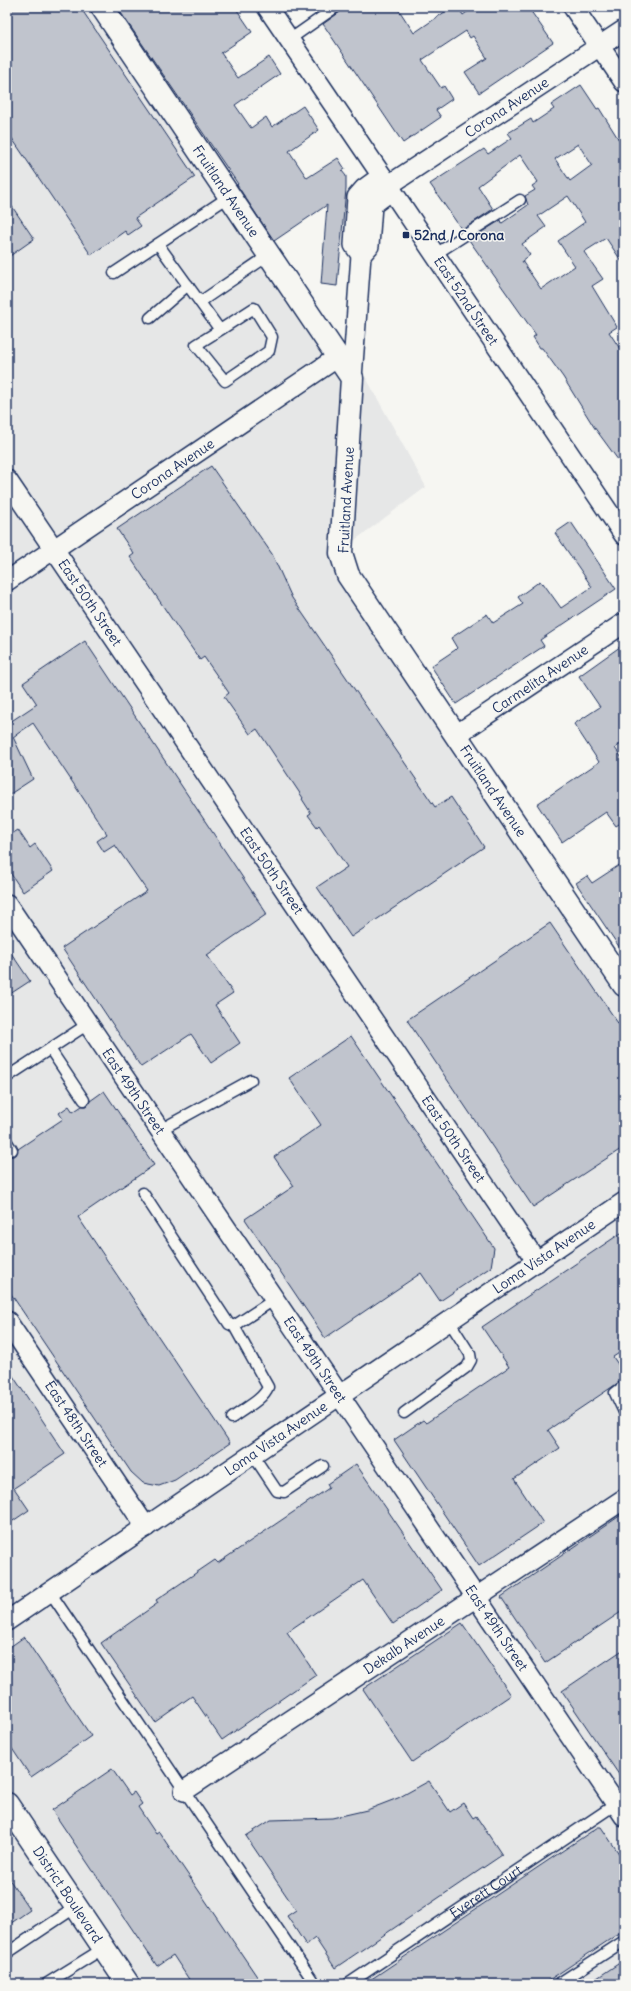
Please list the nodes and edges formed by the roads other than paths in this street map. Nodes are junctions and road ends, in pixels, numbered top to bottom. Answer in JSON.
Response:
{"nodes":[{"id":1,"x":102,"y":7,"type":"edge"},
{"id":2,"x":266,"y":7,"type":"edge"},
{"id":3,"x":336,"y":7,"type":"edge"},
{"id":4,"x":573,"y":7,"type":"edge"},
{"id":5,"x":624,"y":30,"type":"edge"},
{"id":6,"x":289,"y":40,"type":"junction"},
{"id":7,"x":600,"y":46,"type":"junction"},
{"id":8,"x":624,"y":82,"type":"edge"},
{"id":9,"x":388,"y":183,"type":"junction"},
{"id":10,"x":230,"y":196,"type":"junction"},
{"id":11,"x":520,"y":200,"type":"dead end"},
{"id":12,"x":158,"y":244,"type":"junction"},
{"id":13,"x":269,"y":255,"type":"junction"},
{"id":14,"x":434,"y":255,"type":"junction"},
{"id":15,"x":114,"y":273,"type":"dead end"},
{"id":16,"x":188,"y":285,"type":"junction"},
{"id":17,"x":200,"y":302,"type":"junction"},
{"id":18,"x":150,"y":318,"type":"dead end"},
{"id":19,"x":220,"y":330,"type":"junction"},
{"id":20,"x":338,"y":357,"type":"junction"},
{"id":21,"x":352,"y":378,"type":"junction"},
{"id":22,"x":7,"y":480,"type":"edge"},
{"id":23,"x":624,"y":535,"type":"edge"},
{"id":24,"x":54,"y":550,"type":"junction"},
{"id":25,"x":7,"y":581,"type":"edge"},
{"id":26,"x":624,"y":623,"type":"edge"},
{"id":27,"x":456,"y":735,"type":"junction"},
{"id":28,"x":7,"y":904,"type":"edge"},
{"id":29,"x":624,"y":985,"type":"edge"},
{"id":30,"x":88,"y":1024,"type":"junction"},
{"id":31,"x":50,"y":1049,"type":"junction"},
{"id":32,"x":7,"y":1077,"type":"edge"},
{"id":33,"x":251,"y":1080,"type":"dead end"},
{"id":34,"x":84,"y":1100,"type":"dead end"},
{"id":35,"x":160,"y":1130,"type":"junction"},
{"id":36,"x":142,"y":1193,"type":"dead end"},
{"id":37,"x":624,"y":1202,"type":"edge"},
{"id":38,"x":536,"y":1262,"type":"junction"},
{"id":39,"x":275,"y":1299,"type":"junction"},
{"id":40,"x":7,"y":1321,"type":"edge"},
{"id":41,"x":449,"y":1321,"type":"junction"},
{"id":42,"x":234,"y":1326,"type":"junction"},
{"id":43,"x":624,"y":1386,"type":"edge"},
{"id":44,"x":340,"y":1396,"type":"junction"},
{"id":45,"x":624,"y":1412,"type":"edge"},
{"id":46,"x":404,"y":1413,"type":"dead end"},
{"id":47,"x":232,"y":1418,"type":"dead end"},
{"id":48,"x":253,"y":1455,"type":"junction"},
{"id":49,"x":323,"y":1466,"type":"dead end"},
{"id":50,"x":624,"y":1499,"type":"edge"},
{"id":51,"x":146,"y":1527,"type":"junction"},
{"id":52,"x":50,"y":1592,"type":"junction"},
{"id":53,"x":476,"y":1597,"type":"junction"},
{"id":54,"x":7,"y":1621,"type":"edge"},
{"id":55,"x":184,"y":1791,"type":"junction"},
{"id":56,"x":7,"y":1804,"type":"edge"},
{"id":57,"x":621,"y":1806,"type":"edge"},
{"id":58,"x":76,"y":1907,"type":"junction"},
{"id":59,"x":624,"y":1941,"type":"edge"},
{"id":60,"x":104,"y":1948,"type":"junction"},
{"id":61,"x":7,"y":1953,"type":"edge"},
{"id":62,"x":46,"y":1984,"type":"edge"},
{"id":63,"x":128,"y":1984,"type":"edge"},
{"id":64,"x":315,"y":1984,"type":"edge"},
{"id":65,"x":348,"y":1984,"type":"edge"},
{"id":66,"x":558,"y":1984,"type":"edge"}],
"edges":[{"from":1,"to":10,"type":"street","name":"Fruitland Avenue"},
{"from":2,"to":6,"type":"street","name":"East 52nd Street"},
{"from":3,"to":6,"type":"lane"},
{"from":4,"to":7,"type":"street"},
{"from":5,"to":7,"type":"street","name":"Corona Avenue"},
{"from":6,"to":9,"type":"street","name":"East 52nd Street"},
{"from":7,"to":8,"type":"street"},
{"from":7,"to":9,"type":"street","name":"Corona Avenue"},
{"from":9,"to":14,"type":"street","name":"East 52nd Street"},
{"from":9,"to":21,"type":"street","name":"Corona Avenue"},
{"from":10,"to":12,"type":"lane"},
{"from":10,"to":13,"type":"street","name":"Fruitland Avenue"},
{"from":11,"to":14,"type":"lane"},
{"from":12,"to":15,"type":"lane"},
{"from":12,"to":16,"type":"lane"},
{"from":13,"to":17,"type":"lane"},
{"from":13,"to":20,"type":"street","name":"Fruitland Avenue"},
{"from":14,"to":23,"type":"street","name":"East 52nd Street"},
{"from":16,"to":17,"type":"lane"},
{"from":16,"to":18,"type":"lane"},
{"from":17,"to":19,"type":"lane"},
{"from":19,"to":19,"type":"lane"},
{"from":20,"to":21,"type":"street","name":"Fruitland Avenue"},
{"from":20,"to":24,"type":"street","name":"Corona Avenue"},
{"from":21,"to":27,"type":"street","name":"Fruitland Avenue"},
{"from":22,"to":24,"type":"street","name":"East 50th Street"},
{"from":24,"to":25,"type":"street","name":"Corona Avenue"},
{"from":24,"to":38,"type":"street","name":"East 50th Street"},
{"from":26,"to":27,"type":"street","name":"Carmelita Avenue"},
{"from":27,"to":29,"type":"street","name":"Fruitland Avenue"},
{"from":28,"to":30,"type":"street","name":"East 49th Street"},
{"from":30,"to":31,"type":"lane"},
{"from":30,"to":35,"type":"street","name":"East 49th Street"},
{"from":31,"to":32,"type":"lane"},
{"from":31,"to":34,"type":"lane"},
{"from":33,"to":35,"type":"lane"},
{"from":35,"to":39,"type":"street","name":"East 49th Street"},
{"from":36,"to":42,"type":"lane"},
{"from":37,"to":38,"type":"street","name":"Loma Vista Avenue"},
{"from":38,"to":41,"type":"street","name":"Loma Vista Avenue"},
{"from":39,"to":42,"type":"lane"},
{"from":39,"to":44,"type":"street","name":"East 49th Street"},
{"from":40,"to":51,"type":"street","name":"East 48th Street"},
{"from":41,"to":44,"type":"street","name":"Loma Vista Avenue"},
{"from":41,"to":46,"type":"lane"},
{"from":42,"to":47,"type":"lane"},
{"from":43,"to":45,"type":"lane"},
{"from":44,"to":48,"type":"street","name":"Loma Vista Avenue"},
{"from":44,"to":53,"type":"street","name":"East 49th Street"},
{"from":48,"to":49,"type":"lane"},
{"from":48,"to":51,"type":"street","name":"Loma Vista Avenue"},
{"from":50,"to":53,"type":"street","name":"Dekalb Avenue"},
{"from":51,"to":52,"type":"street","name":"Loma Vista Avenue"},
{"from":52,"to":54,"type":"street","name":"Loma Vista Avenue"},
{"from":52,"to":55,"type":"lane"},
{"from":53,"to":55,"type":"street","name":"Dekalb Avenue"},
{"from":53,"to":57,"type":"street","name":"East 49th Street"},
{"from":55,"to":64,"type":"lane"},
{"from":56,"to":58,"type":"street","name":"District Boulevard"},
{"from":57,"to":65,"type":"lane","name":"Everett Court"},
{"from":58,"to":60,"type":"street","name":"District Boulevard"},
{"from":58,"to":61,"type":"lane"},
{"from":59,"to":66,"type":"lane"},
{"from":60,"to":62,"type":"lane"},
{"from":60,"to":63,"type":"street","name":"District Boulevard"}]}
